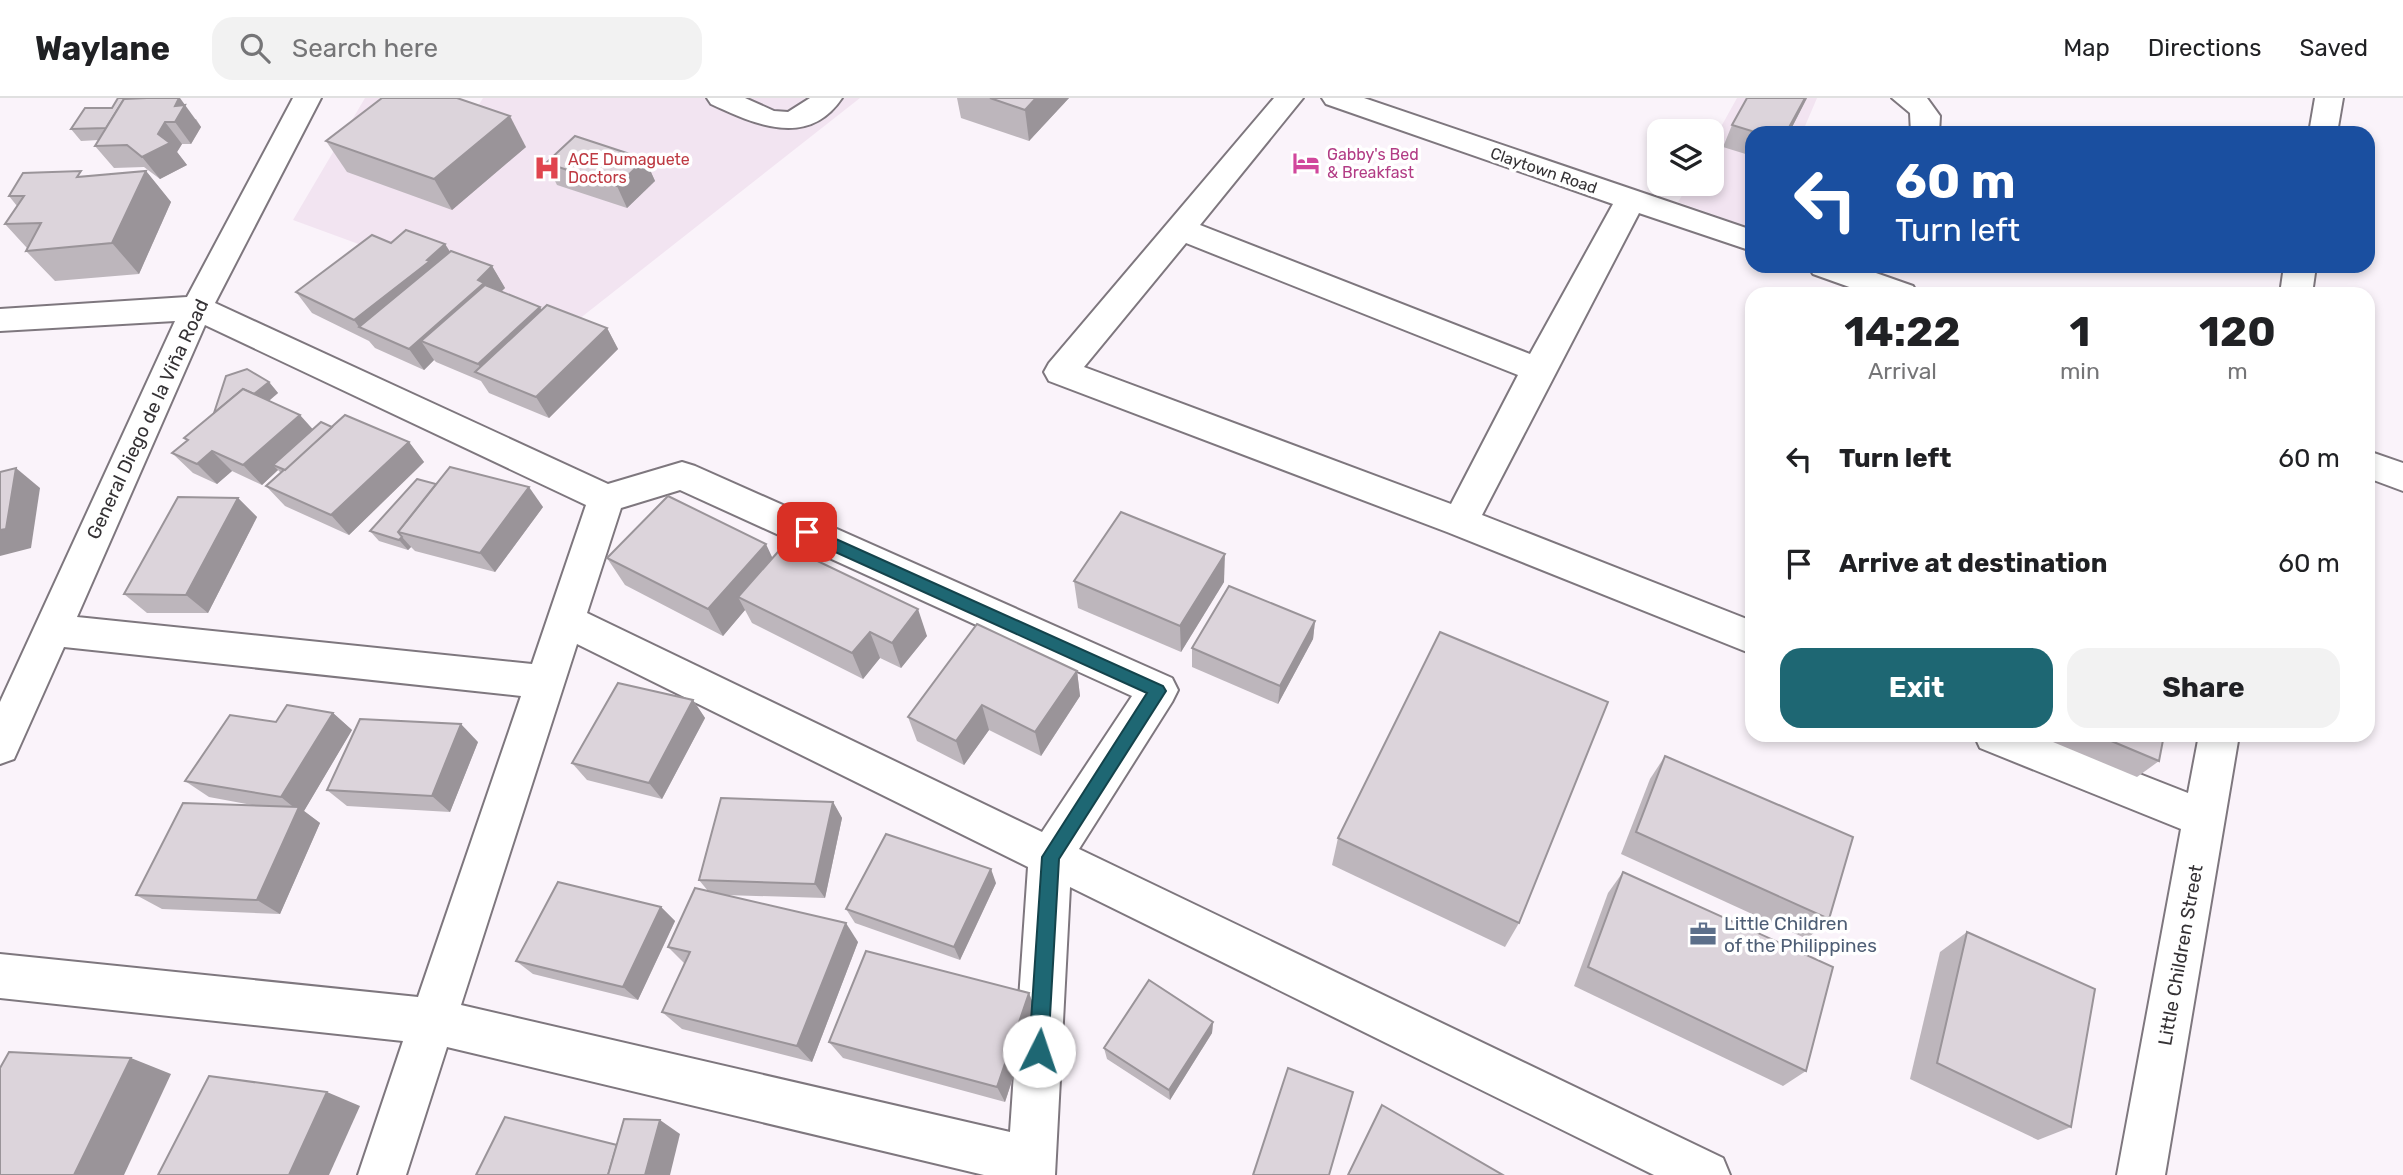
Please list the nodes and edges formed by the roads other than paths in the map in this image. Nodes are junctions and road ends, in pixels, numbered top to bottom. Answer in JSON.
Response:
{"nodes":[{"id":1,"x":307,"y":98,"type":"edge"},
{"id":2,"x":721,"y":98,"type":"edge"},
{"id":3,"x":828,"y":98,"type":"edge"},
{"id":4,"x":1289,"y":98,"type":"edge"},
{"id":5,"x":1336,"y":98,"type":"edge"},
{"id":6,"x":1906,"y":98,"type":"edge"},
{"id":7,"x":2326,"y":99,"type":"edge"},
{"id":8,"x":1926,"y":126,"type":"edge"},
{"id":9,"x":2324,"y":126,"type":"edge"},
{"id":10,"x":1631,"y":199,"type":"junction"},
{"id":11,"x":1180,"y":229,"type":"junction"},
{"id":12,"x":1745,"y":239,"type":"edge"},
{"id":13,"x":1867,"y":273,"type":"edge"},
{"id":14,"x":1890,"y":287,"type":"edge"},
{"id":15,"x":197,"y":308,"type":"junction"},
{"id":16,"x":0,"y":320,"type":"edge"},
{"id":17,"x":1538,"y":370,"type":"junction"},
{"id":18,"x":2375,"y":467,"type":"edge"},
{"id":19,"x":2403,"y":477,"type":"edge"},
{"id":20,"x":606,"y":499,"type":"junction"},
{"id":21,"x":1460,"y":522,"type":"junction"},
{"id":22,"x":566,"y":621,"type":"junction"},
{"id":23,"x":51,"y":630,"type":"junction"},
{"id":24,"x":1745,"y":635,"type":"edge"},
{"id":25,"x":544,"y":682,"type":"junction"},
{"id":26,"x":2012,"y":742,"type":"edge"},
{"id":27,"x":2218,"y":742,"type":"edge"},
{"id":28,"x":0,"y":746,"type":"edge"},
{"id":29,"x":2205,"y":819,"type":"junction"},
{"id":30,"x":1050,"y":857,"type":"junction"},
{"id":31,"x":0,"y":976,"type":"edge"},
{"id":32,"x":433,"y":1021,"type":"junction"},
{"id":33,"x":1032,"y":1169,"type":"edge"},
{"id":34,"x":1682,"y":1170,"type":"edge"},
{"id":35,"x":382,"y":1175,"type":"edge"},
{"id":36,"x":2141,"y":1175,"type":"edge"}],
"edges":[{"from":1,"to":15,"type":"street","name":"General Diego de la Viña Road"},
{"from":2,"to":3,"type":"street"},
{"from":4,"to":11,"type":"street"},
{"from":5,"to":10,"type":"street","name":"Claytown Road"},
{"from":6,"to":8,"type":"street"},
{"from":7,"to":9,"type":"street"},
{"from":10,"to":12,"type":"street","name":"Claytown Road"},
{"from":10,"to":17,"type":"street"},
{"from":11,"to":17,"type":"street"},
{"from":11,"to":21,"type":"street"},
{"from":13,"to":14,"type":"street"},
{"from":15,"to":16,"type":"street"},
{"from":15,"to":20,"type":"street"},
{"from":15,"to":23,"type":"street","name":"General Diego de la Viña Road"},
{"from":17,"to":21,"type":"street"},
{"from":18,"to":19,"type":"street"},
{"from":20,"to":22,"type":"street"},
{"from":20,"to":30,"type":"street"},
{"from":21,"to":24,"type":"street"},
{"from":22,"to":25,"type":"street"},
{"from":22,"to":30,"type":"street"},
{"from":23,"to":25,"type":"street"},
{"from":23,"to":28,"type":"street","name":"General Diego de la Viña Road"},
{"from":25,"to":32,"type":"street"},
{"from":26,"to":29,"type":"street"},
{"from":27,"to":29,"type":"street","name":"Little Children Street"},
{"from":29,"to":36,"type":"street","name":"Little Children Street"},
{"from":30,"to":33,"type":"street"},
{"from":30,"to":34,"type":"street"},
{"from":31,"to":32,"type":"street"},
{"from":32,"to":33,"type":"street"},
{"from":32,"to":35,"type":"street"}]}
